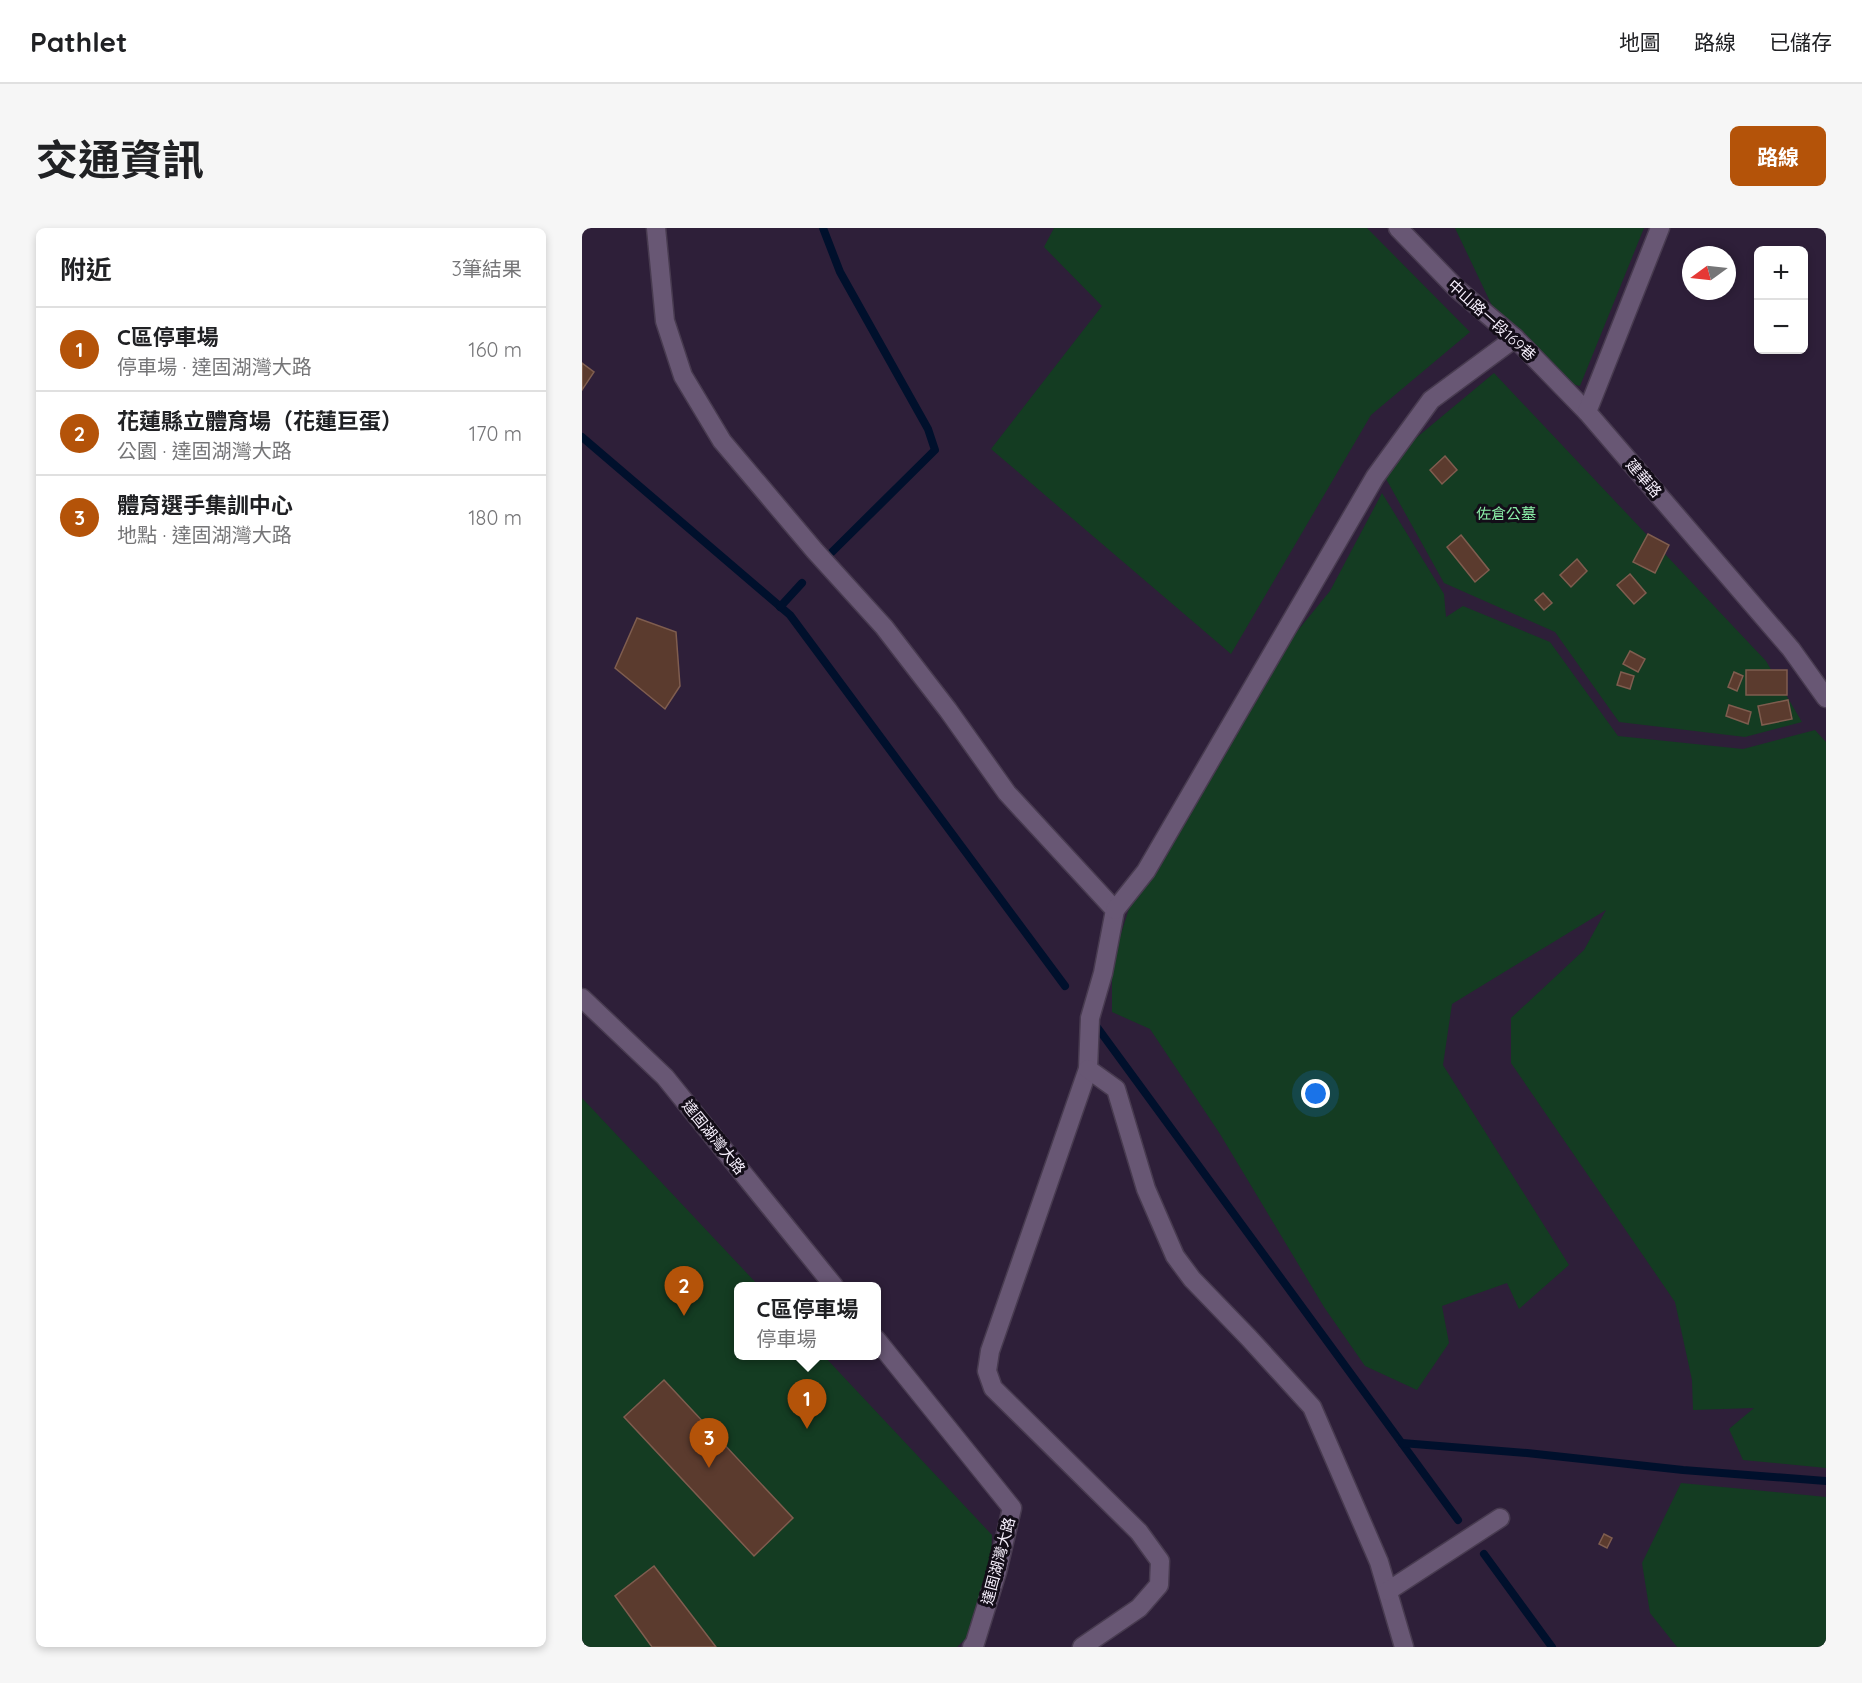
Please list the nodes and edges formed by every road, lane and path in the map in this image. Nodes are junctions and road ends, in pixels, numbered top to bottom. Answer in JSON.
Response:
{"nodes":[{"id":1,"x":656,"y":228,"type":"edge"},
{"id":2,"x":1398,"y":228,"type":"edge"},
{"id":3,"x":1659,"y":228,"type":"edge"},
{"id":4,"x":1515,"y":338,"type":"junction"},
{"id":5,"x":1587,"y":412,"type":"junction"},
{"id":6,"x":1826,"y":698,"type":"edge"},
{"id":7,"x":1116,"y":910,"type":"junction"},
{"id":8,"x":582,"y":998,"type":"edge"},
{"id":9,"x":1088,"y":1069,"type":"junction"},
{"id":10,"x":830,"y":1282,"type":"edge"},
{"id":11,"x":881,"y":1345,"type":"edge"},
{"id":12,"x":1500,"y":1518,"type":"dead end"},
{"id":13,"x":1388,"y":1592,"type":"junction"},
{"id":14,"x":972,"y":1647,"type":"edge"},
{"id":15,"x":1082,"y":1647,"type":"edge"},
{"id":16,"x":1404,"y":1647,"type":"edge"}],
"edges":[{"from":1,"to":7,"type":"street"},
{"from":2,"to":4,"type":"street","name":"中山路一段169巷"},
{"from":3,"to":5,"type":"street"},
{"from":4,"to":5,"type":"street","name":"中山路一段169巷"},
{"from":4,"to":7,"type":"street"},
{"from":5,"to":6,"type":"street","name":"建華路"},
{"from":7,"to":9,"type":"street"},
{"from":8,"to":10,"type":"street","name":"達固湖灣大路"},
{"from":9,"to":13,"type":"street"},
{"from":9,"to":15,"type":"street"},
{"from":11,"to":14,"type":"street","name":"達固湖灣大路"},
{"from":12,"to":13,"type":"street"},
{"from":13,"to":16,"type":"street"}]}
